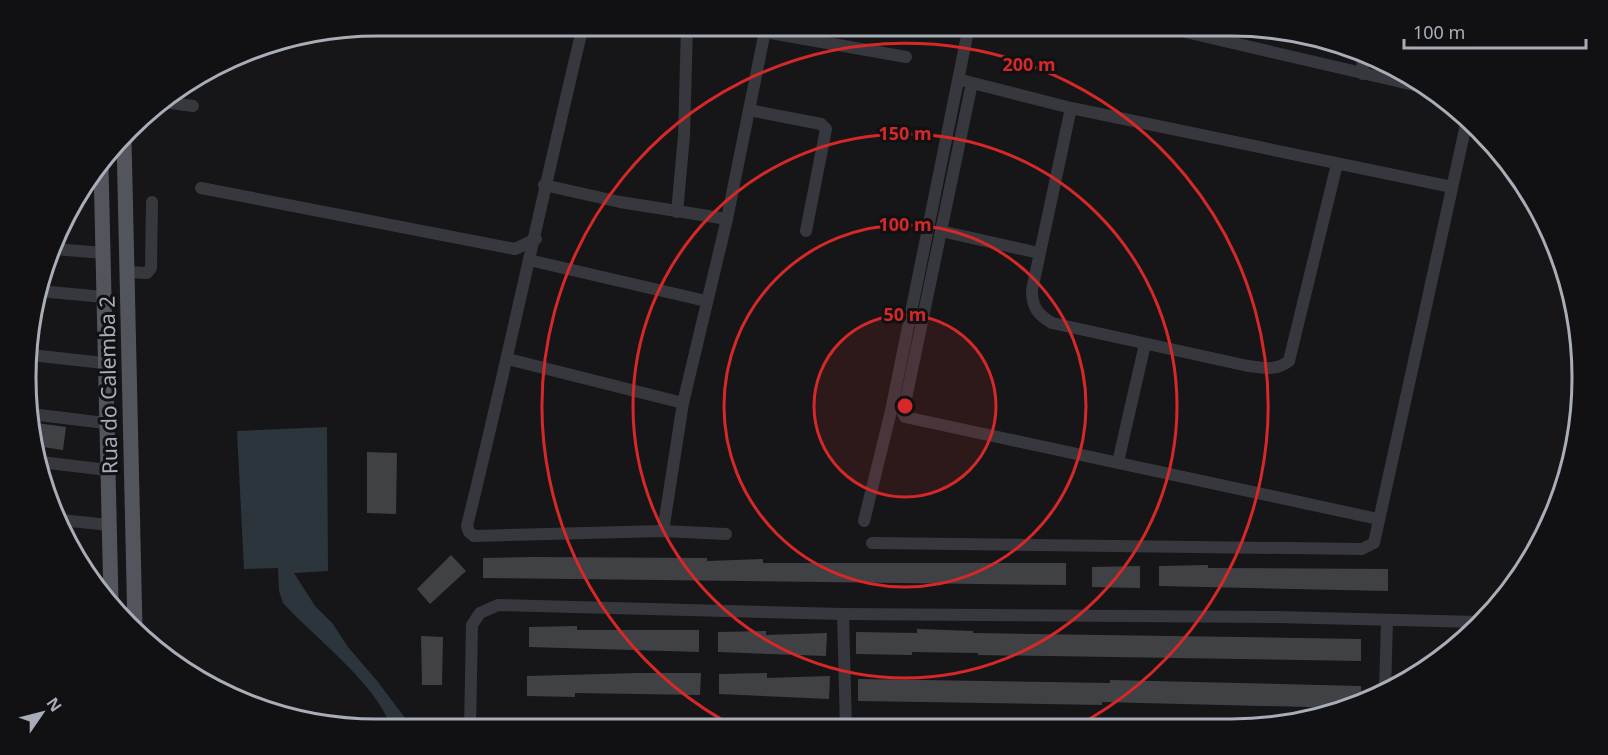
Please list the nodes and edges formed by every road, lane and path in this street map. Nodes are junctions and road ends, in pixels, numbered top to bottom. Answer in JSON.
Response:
{"nodes":[{"id":1,"x":581,"y":36,"type":"edge"},
{"id":2,"x":687,"y":36,"type":"edge"},
{"id":3,"x":764,"y":36,"type":"edge"},
{"id":4,"x":800,"y":36,"type":"edge"},
{"id":5,"x":967,"y":36,"type":"edge"},
{"id":6,"x":1202,"y":36,"type":"edge"},
{"id":7,"x":906,"y":57,"type":"dead end"},
{"id":8,"x":1362,"y":63,"type":"edge"},
{"id":9,"x":1363,"y":74,"type":"junction"},
{"id":10,"x":958,"y":80,"type":"junction"},
{"id":11,"x":1401,"y":82,"type":"edge"},
{"id":12,"x":972,"y":83,"type":"junction"},
{"id":13,"x":175,"y":103,"type":"edge"},
{"id":14,"x":193,"y":106,"type":"dead end"},
{"id":15,"x":1071,"y":108,"type":"junction"},
{"id":16,"x":749,"y":110,"type":"junction"},
{"id":17,"x":1465,"y":129,"type":"edge"},
{"id":18,"x":124,"y":149,"type":"edge"},
{"id":19,"x":1337,"y":164,"type":"junction"},
{"id":20,"x":101,"y":178,"type":"edge"},
{"id":21,"x":544,"y":185,"type":"junction"},
{"id":22,"x":1452,"y":187,"type":"junction"},
{"id":23,"x":201,"y":188,"type":"dead end"},
{"id":24,"x":152,"y":202,"type":"dead end"},
{"id":25,"x":677,"y":212,"type":"junction"},
{"id":26,"x":727,"y":219,"type":"junction"},
{"id":27,"x":806,"y":231,"type":"dead end"},
{"id":28,"x":941,"y":231,"type":"junction"},
{"id":29,"x":536,"y":239,"type":"junction"},
{"id":30,"x":61,"y":250,"type":"edge"},
{"id":31,"x":103,"y":253,"type":"junction"},
{"id":32,"x":1040,"y":253,"type":"junction"},
{"id":33,"x":529,"y":260,"type":"junction"},
{"id":34,"x":127,"y":272,"type":"junction"},
{"id":35,"x":47,"y":292,"type":"edge"},
{"id":36,"x":104,"y":297,"type":"junction"},
{"id":37,"x":706,"y":301,"type":"junction"},
{"id":38,"x":1144,"y":344,"type":"junction"},
{"id":39,"x":37,"y":356,"type":"edge"},
{"id":40,"x":508,"y":359,"type":"junction"},
{"id":41,"x":104,"y":363,"type":"junction"},
{"id":42,"x":683,"y":403,"type":"junction"},
{"id":43,"x":38,"y":415,"type":"edge"},
{"id":44,"x":105,"y":423,"type":"junction"},
{"id":45,"x":1118,"y":462,"type":"junction"},
{"id":46,"x":47,"y":463,"type":"edge"},
{"id":47,"x":107,"y":471,"type":"junction"},
{"id":48,"x":1378,"y":519,"type":"junction"},
{"id":49,"x":67,"y":521,"type":"edge"},
{"id":50,"x":864,"y":521,"type":"dead end"},
{"id":51,"x":109,"y":525,"type":"junction"},
{"id":52,"x":663,"y":531,"type":"junction"},
{"id":53,"x":726,"y":534,"type":"dead end"},
{"id":54,"x":872,"y":543,"type":"dead end"},
{"id":55,"x":111,"y":590,"type":"edge"},
{"id":56,"x":843,"y":614,"type":"junction"},
{"id":57,"x":135,"y":618,"type":"edge"},
{"id":58,"x":1387,"y":621,"type":"junction"},
{"id":59,"x":1469,"y":622,"type":"edge"},
{"id":60,"x":1385,"y":682,"type":"edge"},
{"id":61,"x":470,"y":719,"type":"edge"},
{"id":62,"x":846,"y":719,"type":"edge"}],
"edges":[{"from":1,"to":21,"type":"street"},
{"from":2,"to":25,"type":"street"},
{"from":3,"to":16,"type":"street"},
{"from":4,"to":7,"type":"street"},
{"from":5,"to":10,"type":"street"},
{"from":6,"to":9,"type":"street"},
{"from":8,"to":9,"type":"street"},
{"from":9,"to":11,"type":"street"},
{"from":10,"to":12,"type":"street"},
{"from":10,"to":50,"type":"street"},
{"from":12,"to":15,"type":"street"},
{"from":12,"to":28,"type":"street"},
{"from":13,"to":14,"type":"street"},
{"from":15,"to":19,"type":"street"},
{"from":15,"to":32,"type":"street"},
{"from":16,"to":26,"type":"street"},
{"from":16,"to":27,"type":"street"},
{"from":17,"to":22,"type":"street"},
{"from":18,"to":34,"type":"main road","name":"Rua do Calemba 2"},
{"from":19,"to":22,"type":"street"},
{"from":19,"to":38,"type":"street"},
{"from":20,"to":31,"type":"main road","name":"Rua do Calemba 2"},
{"from":21,"to":25,"type":"street"},
{"from":21,"to":29,"type":"street"},
{"from":22,"to":48,"type":"street"},
{"from":23,"to":29,"type":"street"},
{"from":24,"to":34,"type":"street"},
{"from":25,"to":26,"type":"street"},
{"from":26,"to":37,"type":"street"},
{"from":28,"to":32,"type":"street"},
{"from":28,"to":45,"type":"street"},
{"from":29,"to":33,"type":"street"},
{"from":30,"to":31,"type":"street"},
{"from":31,"to":36,"type":"main road","name":"Rua do Calemba 2"},
{"from":32,"to":38,"type":"street"},
{"from":33,"to":37,"type":"street"},
{"from":33,"to":40,"type":"street"},
{"from":34,"to":57,"type":"main road","name":"Rua do Calemba 2"},
{"from":35,"to":36,"type":"street"},
{"from":36,"to":41,"type":"main road","name":"Rua do Calemba 2"},
{"from":37,"to":42,"type":"street"},
{"from":38,"to":45,"type":"street"},
{"from":39,"to":41,"type":"street"},
{"from":40,"to":42,"type":"street"},
{"from":40,"to":52,"type":"street"},
{"from":41,"to":44,"type":"main road","name":"Rua do Calemba 2"},
{"from":42,"to":52,"type":"street"},
{"from":43,"to":44,"type":"street"},
{"from":44,"to":47,"type":"main road","name":"Rua do Calemba 2"},
{"from":45,"to":48,"type":"street"},
{"from":46,"to":47,"type":"street"},
{"from":47,"to":51,"type":"main road","name":"Rua do Calemba 2"},
{"from":48,"to":54,"type":"street"},
{"from":49,"to":51,"type":"street"},
{"from":51,"to":55,"type":"main road","name":"Rua do Calemba 2"},
{"from":52,"to":53,"type":"street"},
{"from":56,"to":58,"type":"street"},
{"from":56,"to":61,"type":"street"},
{"from":56,"to":62,"type":"street"},
{"from":58,"to":59,"type":"street"},
{"from":58,"to":60,"type":"street"}]}
